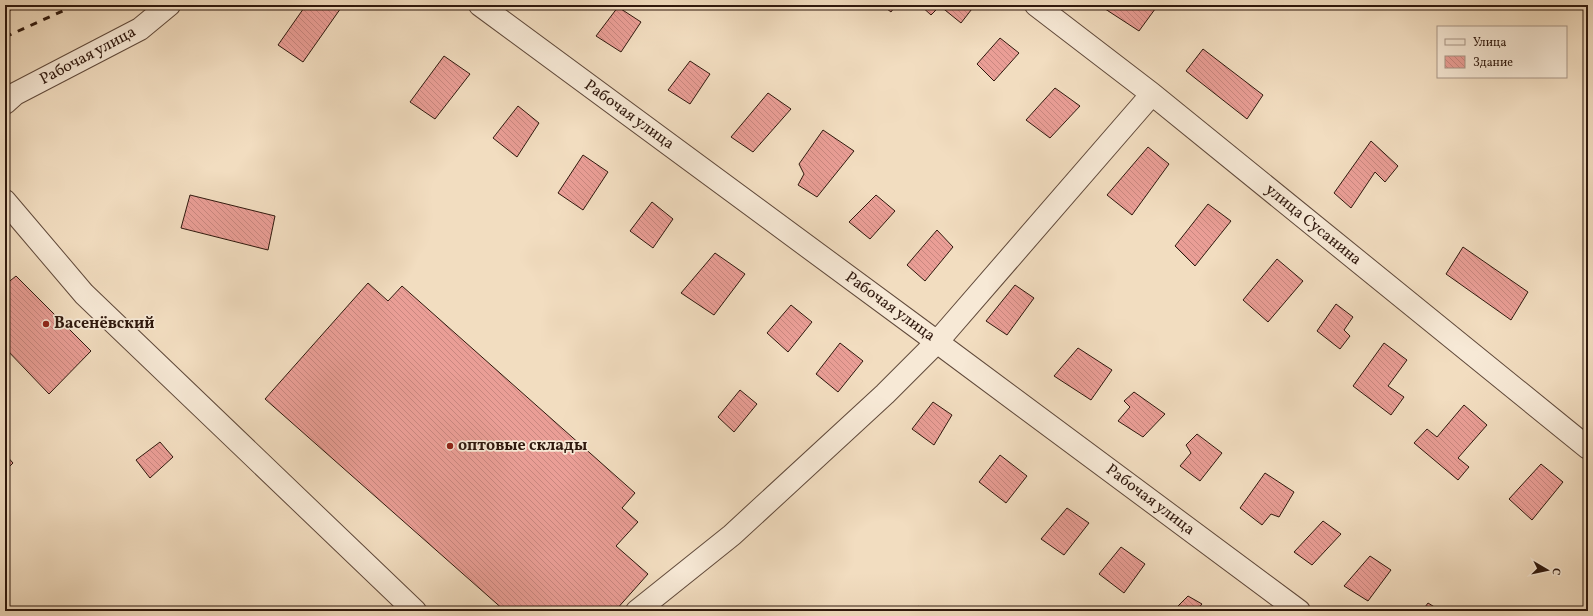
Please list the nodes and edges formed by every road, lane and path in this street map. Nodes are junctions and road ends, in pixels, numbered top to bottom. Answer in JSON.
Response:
{"nodes":[{"id":1,"x":169,"y":5,"type":"edge"},
{"id":2,"x":480,"y":5,"type":"edge"},
{"id":3,"x":1036,"y":5,"type":"edge"},
{"id":4,"x":1152,"y":94,"type":"junction"},
{"id":5,"x":5,"y":103,"type":"edge"},
{"id":6,"x":5,"y":201,"type":"edge"},
{"id":7,"x":937,"y":342,"type":"junction"},
{"id":8,"x":1588,"y":448,"type":"edge"},
{"id":9,"x":415,"y":611,"type":"edge"},
{"id":10,"x":637,"y":611,"type":"edge"},
{"id":11,"x":1299,"y":611,"type":"edge"}],
"edges":[{"from":1,"to":5,"type":"street","name":"Рабочая улица"},
{"from":2,"to":7,"type":"street","name":"Рабочая улица"},
{"from":3,"to":4,"type":"street","name":"улица Сусанина"},
{"from":4,"to":7,"type":"street"},
{"from":4,"to":8,"type":"street","name":"улица Сусанина"},
{"from":6,"to":9,"type":"street"},
{"from":7,"to":10,"type":"street"},
{"from":7,"to":11,"type":"street","name":"Рабочая улица"}]}
